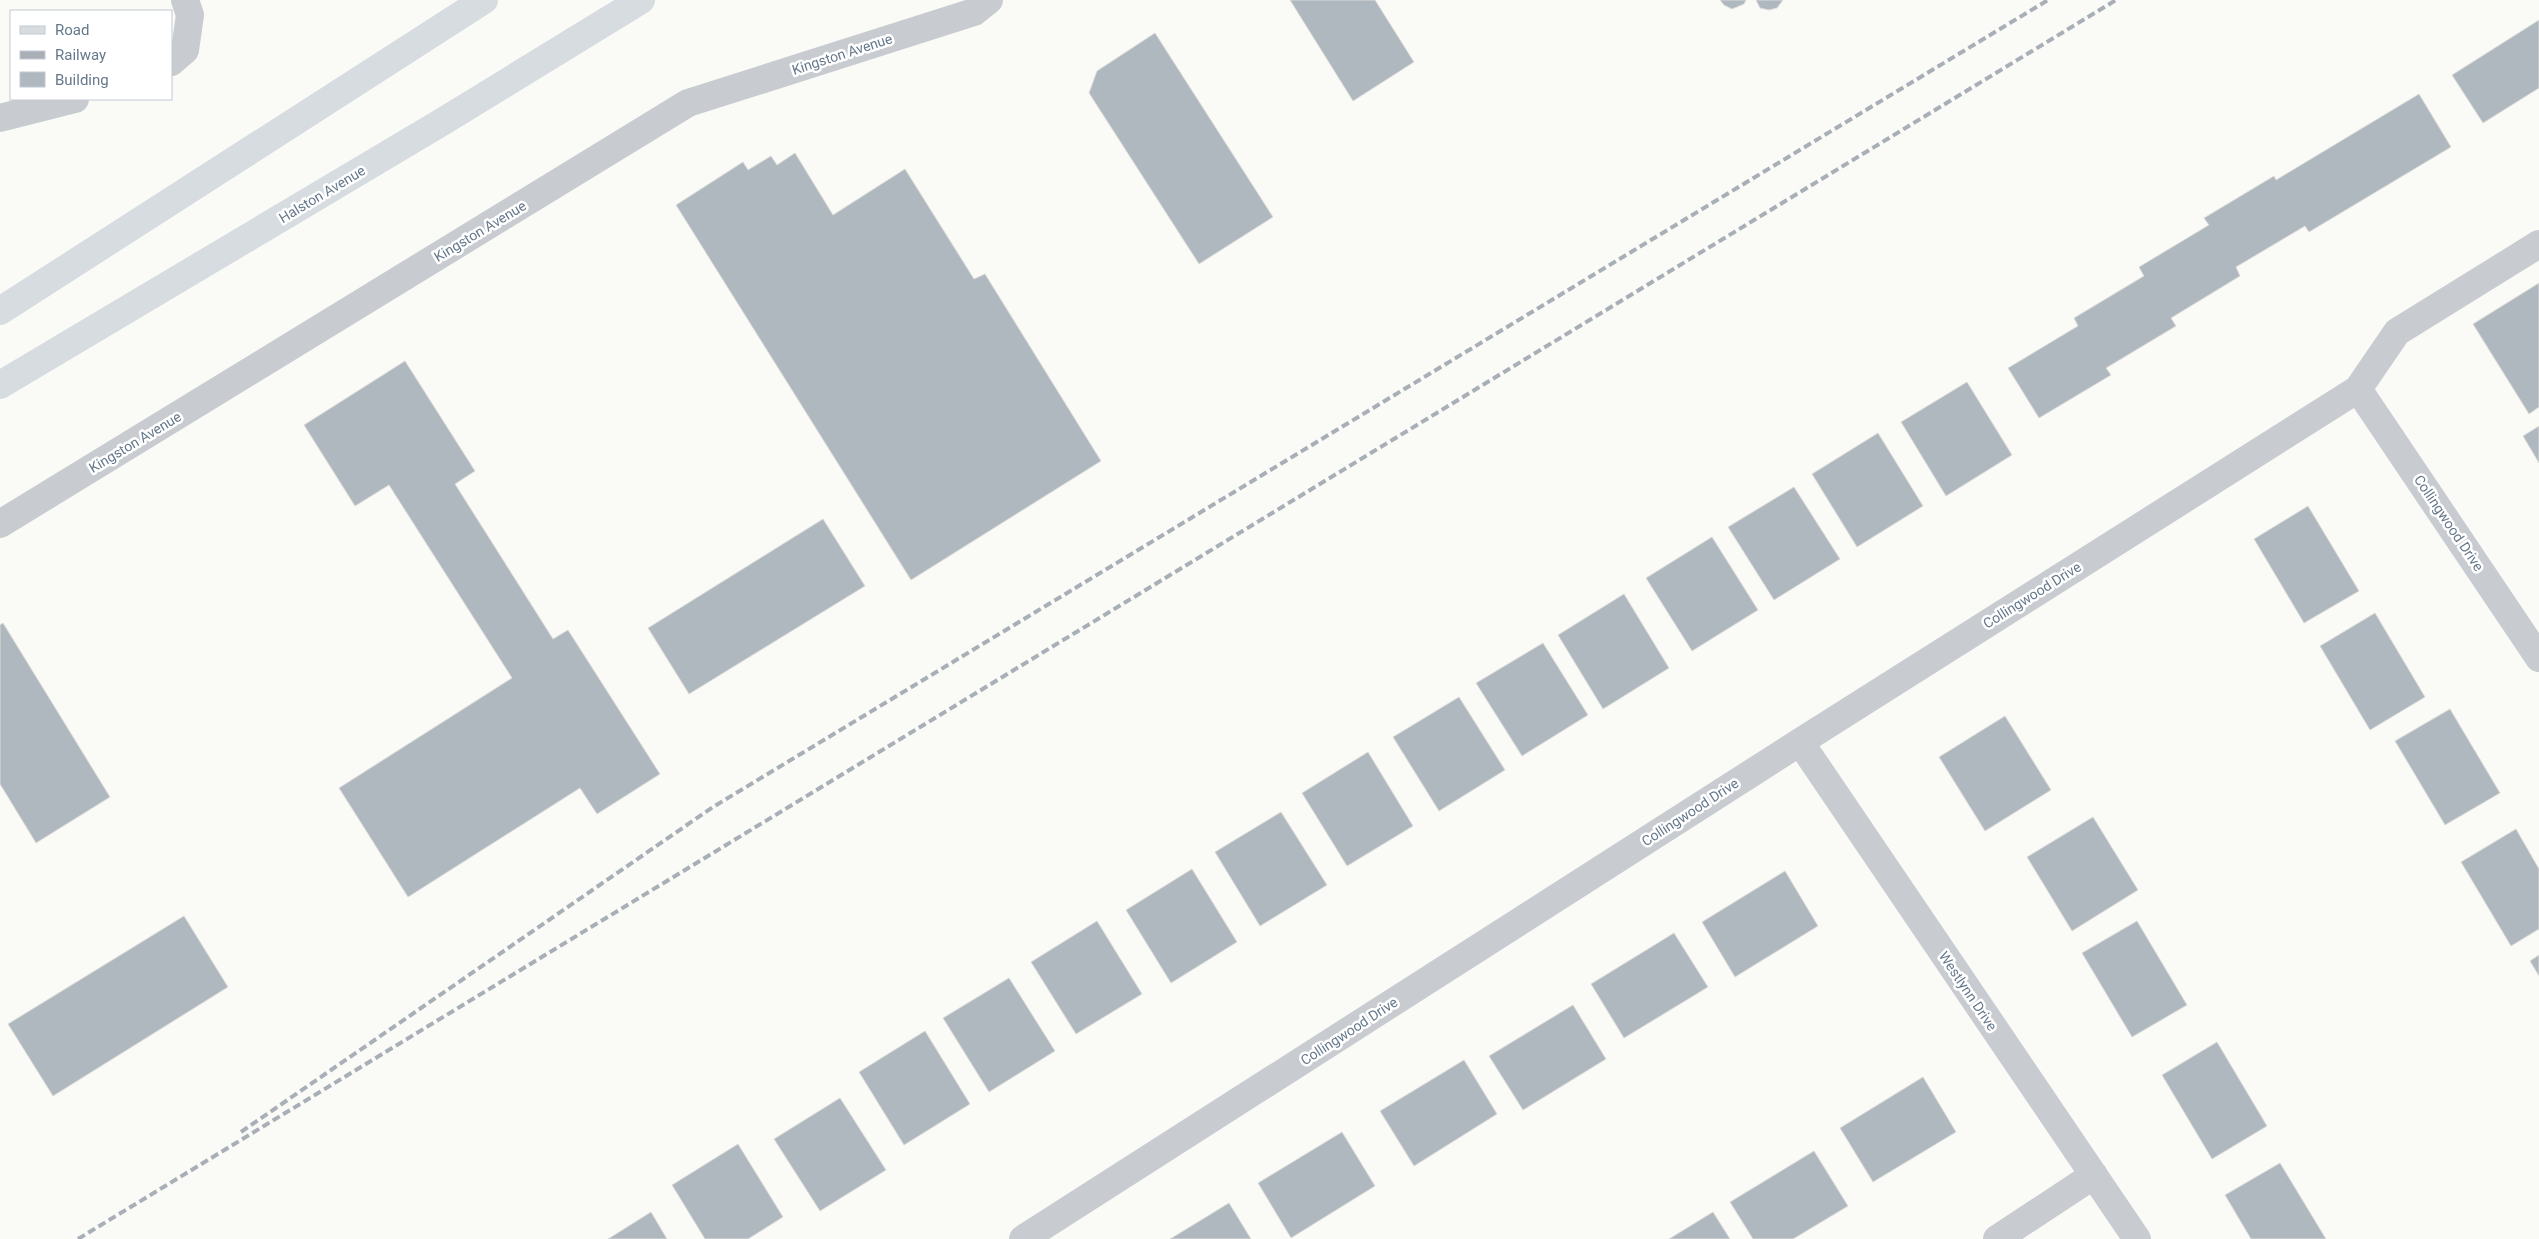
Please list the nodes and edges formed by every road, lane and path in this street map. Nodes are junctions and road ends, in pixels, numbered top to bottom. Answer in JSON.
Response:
{"nodes":[{"id":1,"x":185,"y":0,"type":"edge"},
{"id":2,"x":484,"y":0,"type":"edge"},
{"id":3,"x":641,"y":0,"type":"edge"},
{"id":4,"x":989,"y":0,"type":"edge"},
{"id":5,"x":172,"y":61,"type":"edge"},
{"id":6,"x":70,"y":100,"type":"edge"},
{"id":7,"x":0,"y":118,"type":"edge"},
{"id":8,"x":2539,"y":244,"type":"edge"},
{"id":9,"x":0,"y":311,"type":"edge"},
{"id":10,"x":0,"y":385,"type":"edge"},
{"id":11,"x":2358,"y":389,"type":"junction"},
{"id":12,"x":0,"y":524,"type":"edge"},
{"id":13,"x":2539,"y":657,"type":"edge"},
{"id":14,"x":1800,"y":742,"type":"junction"},
{"id":15,"x":2094,"y":1176,"type":"junction"},
{"id":16,"x":1023,"y":1239,"type":"edge"},
{"id":17,"x":1997,"y":1239,"type":"edge"},
{"id":18,"x":2137,"y":1239,"type":"edge"}],
"edges":[{"from":1,"to":5,"type":"street"},
{"from":2,"to":9,"type":"main road"},
{"from":3,"to":10,"type":"main road","name":"Halston Avenue"},
{"from":4,"to":12,"type":"street","name":"Kingston Avenue"},
{"from":6,"to":7,"type":"street"},
{"from":8,"to":11,"type":"street","name":"Collingwood Drive"},
{"from":11,"to":13,"type":"street","name":"Collingwood Drive"},
{"from":11,"to":14,"type":"street","name":"Collingwood Drive"},
{"from":14,"to":15,"type":"street","name":"Westlynn Drive"},
{"from":14,"to":16,"type":"street","name":"Collingwood Drive"},
{"from":15,"to":17,"type":"street"},
{"from":15,"to":18,"type":"street","name":"Westlynn Drive"}]}
